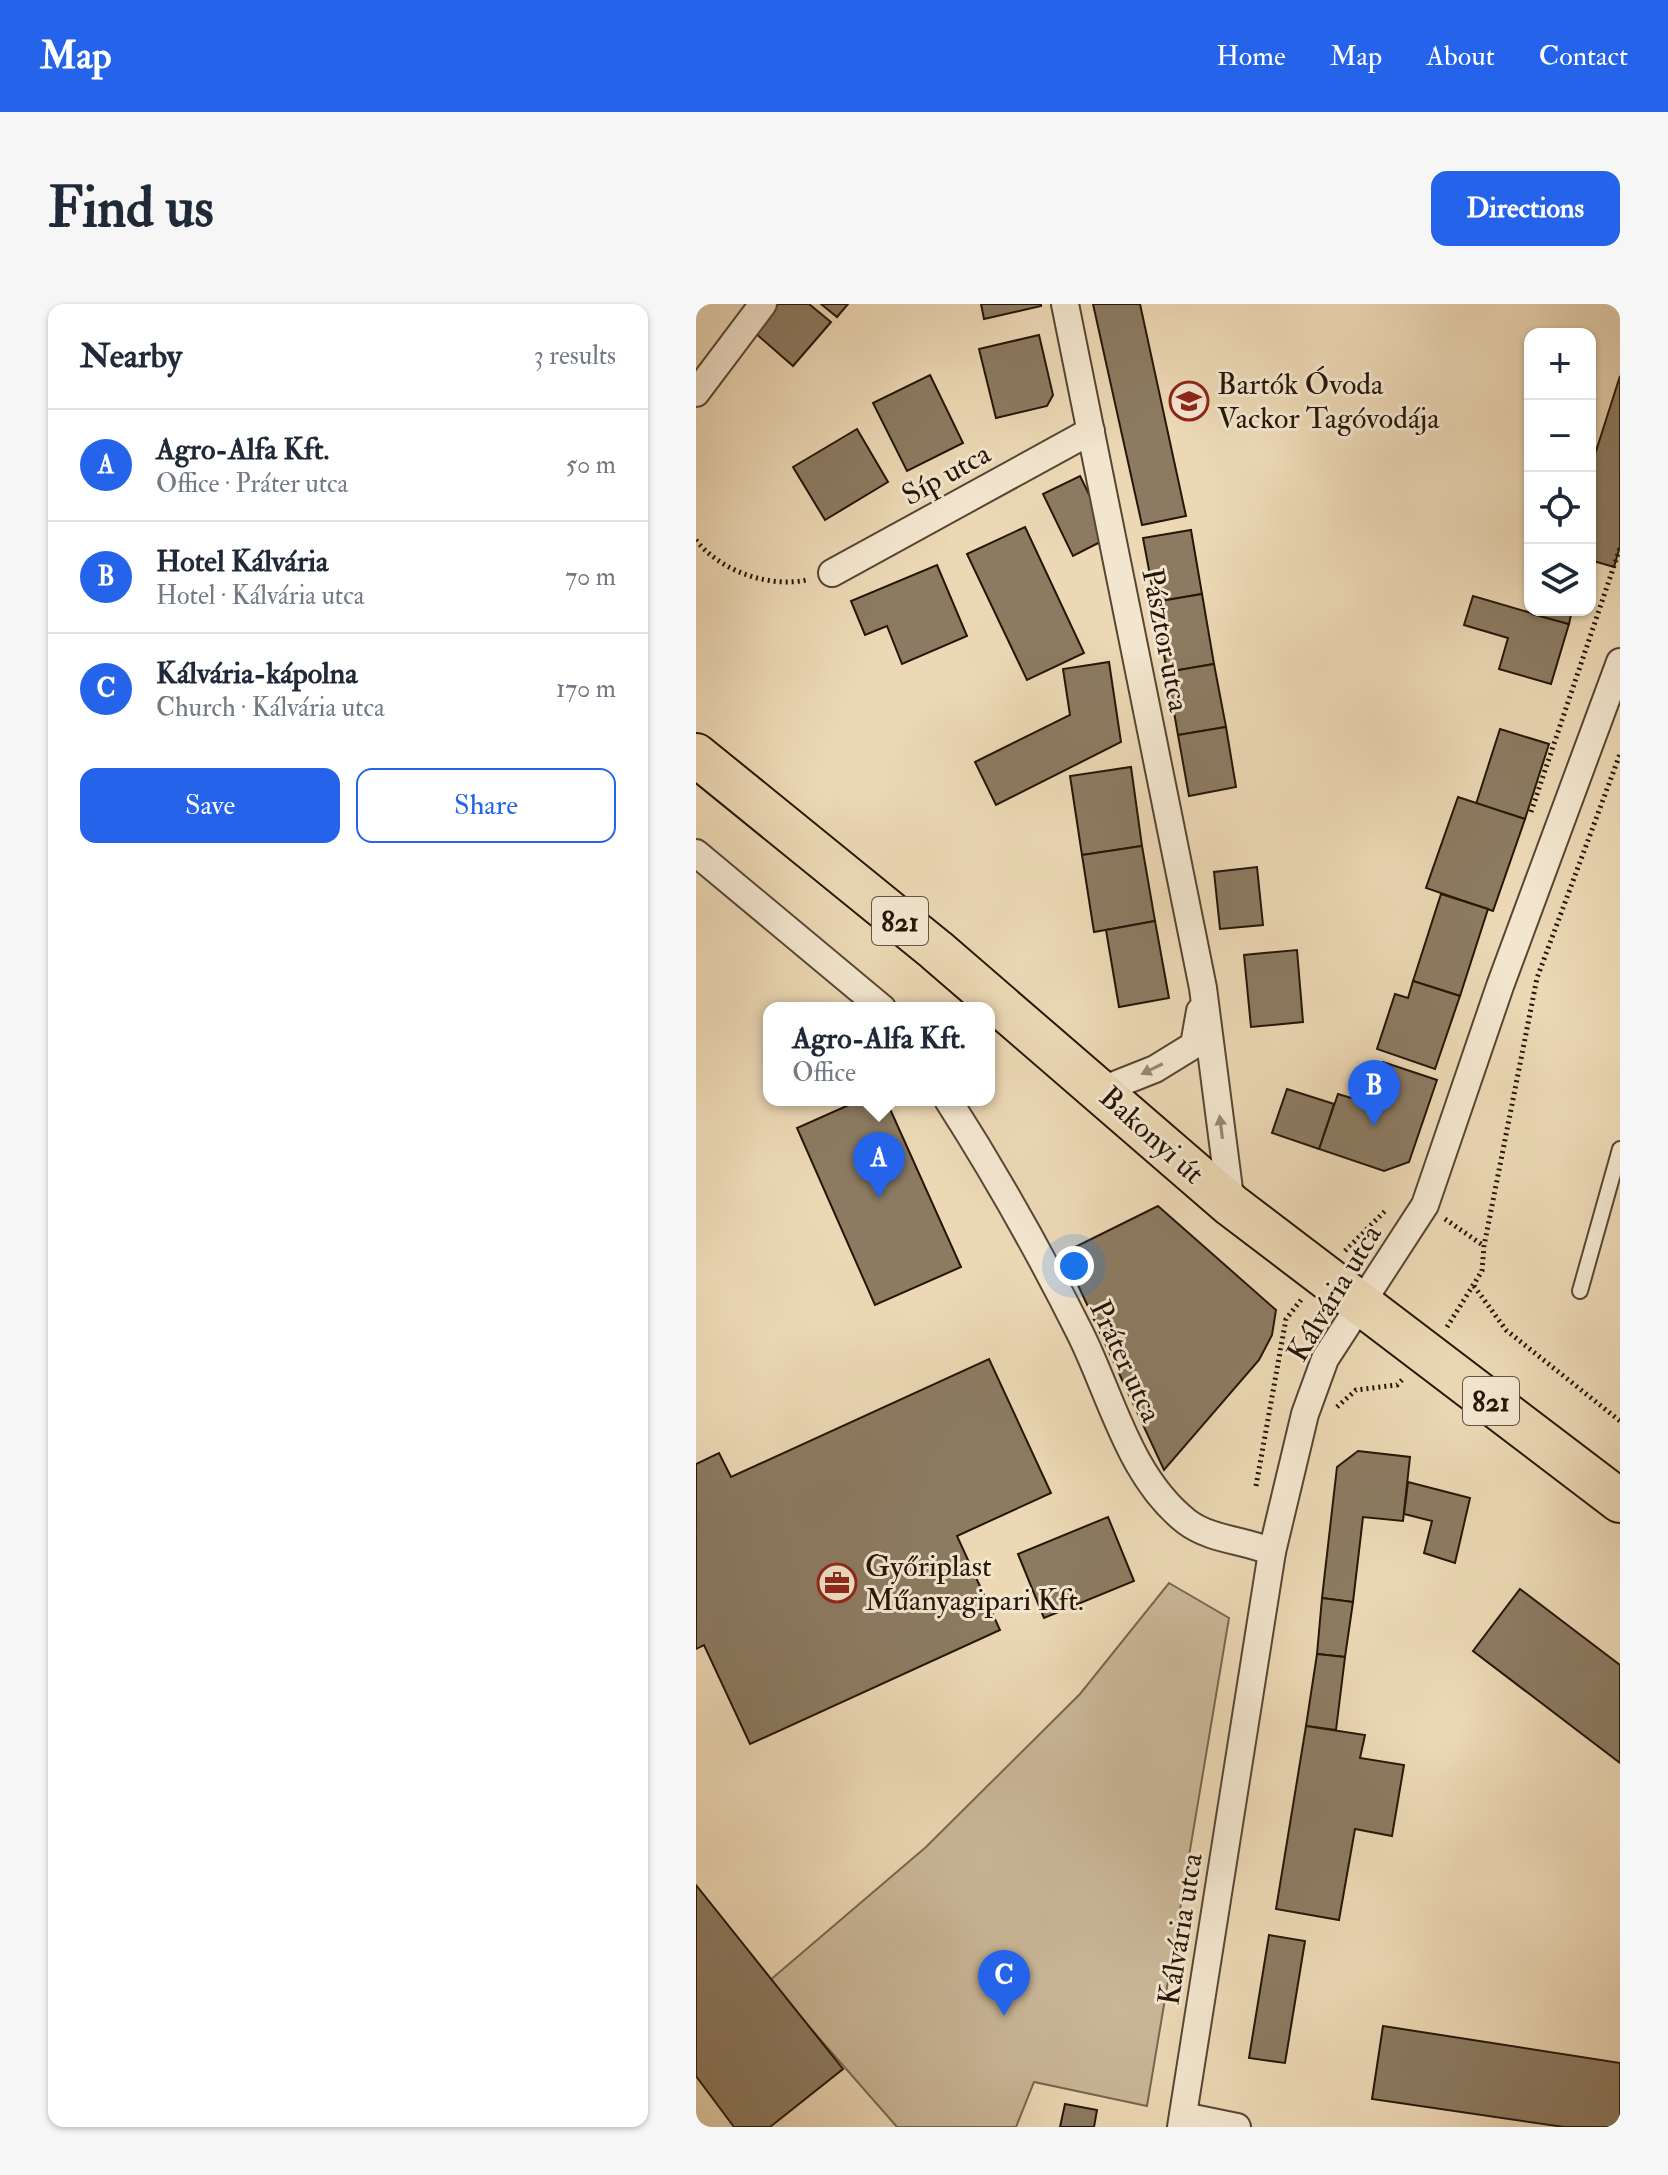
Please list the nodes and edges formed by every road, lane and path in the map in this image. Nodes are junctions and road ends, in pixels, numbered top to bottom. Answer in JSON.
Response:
{"nodes":[{"id":1,"x":763,"y":304,"type":"edge"},
{"id":2,"x":1065,"y":304,"type":"edge"},
{"id":3,"x":696,"y":393,"type":"edge"},
{"id":4,"x":1091,"y":431,"type":"junction"},
{"id":5,"x":696,"y":540,"type":"edge"},
{"id":6,"x":832,"y":573,"type":"joint"},
{"id":7,"x":1620,"y":662,"type":"edge"},
{"id":8,"x":1620,"y":754,"type":"edge"},
{"id":9,"x":696,"y":755,"type":"edge"},
{"id":10,"x":696,"y":853,"type":"edge"},
{"id":11,"x":1203,"y":988,"type":"junction"},
{"id":12,"x":875,"y":1002,"type":"edge"},
{"id":13,"x":1102,"y":1090,"type":"junction"},
{"id":14,"x":952,"y":1106,"type":"edge"},
{"id":15,"x":1620,"y":1149,"type":"edge"},
{"id":16,"x":1231,"y":1205,"type":"junction"},
{"id":17,"x":1321,"y":1276,"type":"junction"},
{"id":18,"x":1474,"y":1286,"type":"junction"},
{"id":19,"x":1580,"y":1291,"type":"dead end"},
{"id":20,"x":1359,"y":1305,"type":"junction"},
{"id":21,"x":1430,"y":1354,"type":"junction"},
{"id":22,"x":1329,"y":1418,"type":"dead end"},
{"id":23,"x":1620,"y":1421,"type":"edge"},
{"id":24,"x":1255,"y":1493,"type":"dead end"},
{"id":25,"x":1620,"y":1501,"type":"edge"},
{"id":26,"x":1272,"y":1552,"type":"junction"},
{"id":27,"x":1182,"y":2121,"type":"edge"},
{"id":28,"x":1237,"y":2127,"type":"edge"}],
"edges":[{"from":1,"to":3,"type":"street"},
{"from":2,"to":4,"type":"street","name":"Pásztor utca"},
{"from":4,"to":6,"type":"street","name":"Síp utca"},
{"from":4,"to":11,"type":"street","name":"Pásztor utca"},
{"from":5,"to":6,"type":"path"},
{"from":7,"to":20,"type":"street","name":"Kálvária utca"},
{"from":8,"to":18,"type":"path"},
{"from":9,"to":13,"type":"main road","name":"Bakonyi út","number":"821"},
{"from":10,"to":12,"type":"street"},
{"from":11,"to":13,"type":"street","name":"Pásztor utca","one_way":true},
{"from":16,"to":11,"type":"street","name":"Pásztor utca","one_way":true},
{"from":13,"to":16,"type":"main road","name":"Bakonyi út","number":"821"},
{"from":14,"to":26,"type":"street","name":"Práter utca"},
{"from":15,"to":19,"type":"lane"},
{"from":16,"to":17,"type":"main road","name":"Bakonyi út","number":"821"},
{"from":17,"to":20,"type":"main road","name":"Bakonyi út","number":"821"},
{"from":17,"to":24,"type":"path"},
{"from":18,"to":21,"type":"path"},
{"from":18,"to":23,"type":"path"},
{"from":20,"to":21,"type":"main road","name":"Bakonyi út","number":"821"},
{"from":20,"to":26,"type":"street","name":"Kálvária utca"},
{"from":21,"to":22,"type":"path"},
{"from":21,"to":25,"type":"main road","name":"Bakonyi út","number":"821"},
{"from":26,"to":27,"type":"street","name":"Kálvária utca"},
{"from":27,"to":28,"type":"street"}]}
